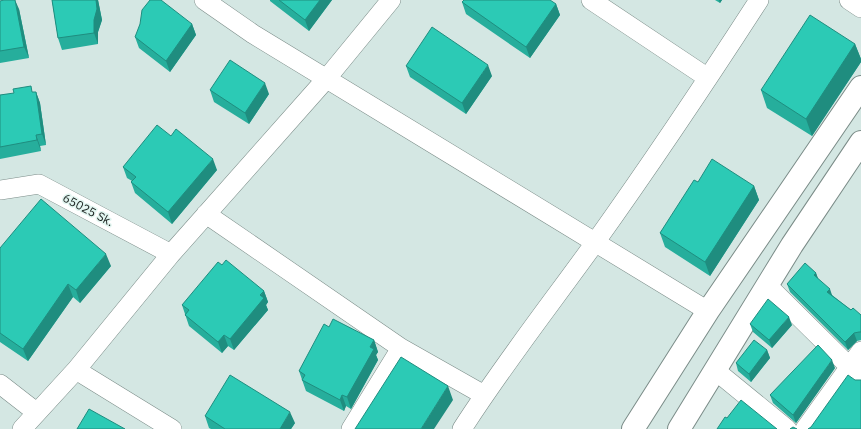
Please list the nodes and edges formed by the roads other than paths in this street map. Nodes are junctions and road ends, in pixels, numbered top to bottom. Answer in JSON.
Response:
{"nodes":[{"id":1,"x":204,"y":0,"type":"edge"},
{"id":2,"x":391,"y":0,"type":"edge"},
{"id":3,"x":591,"y":0,"type":"edge"},
{"id":4,"x":759,"y":0,"type":"edge"},
{"id":5,"x":849,"y":0,"type":"edge"},
{"id":6,"x":861,"y":8,"type":"edge"},
{"id":7,"x":327,"y":78,"type":"junction"},
{"id":8,"x":708,"y":78,"type":"junction"},
{"id":9,"x":861,"y":87,"type":"edge"},
{"id":10,"x":861,"y":142,"type":"edge"},
{"id":11,"x":0,"y":190,"type":"edge"},
{"id":12,"x":206,"y":214,"type":"junction"},
{"id":13,"x":595,"y":242,"type":"junction"},
{"id":14,"x":171,"y":254,"type":"junction"},
{"id":15,"x":767,"y":284,"type":"junction"},
{"id":16,"x":708,"y":311,"type":"junction"},
{"id":17,"x":401,"y":348,"type":"junction"},
{"id":18,"x":861,"y":351,"type":"edge"},
{"id":19,"x":76,"y":370,"type":"junction"},
{"id":20,"x":716,"y":371,"type":"junction"},
{"id":21,"x":855,"y":372,"type":"edge"},
{"id":22,"x":0,"y":384,"type":"edge"},
{"id":23,"x":484,"y":395,"type":"junction"},
{"id":24,"x":36,"y":412,"type":"junction"},
{"id":25,"x":22,"y":429,"type":"edge"},
{"id":26,"x":172,"y":429,"type":"edge"},
{"id":27,"x":351,"y":429,"type":"edge"},
{"id":28,"x":462,"y":429,"type":"edge"},
{"id":29,"x":633,"y":429,"type":"edge"},
{"id":30,"x":679,"y":429,"type":"edge"},
{"id":31,"x":787,"y":429,"type":"edge"},
{"id":32,"x":804,"y":429,"type":"edge"}],
"edges":[{"from":1,"to":7,"type":"street"},
{"from":2,"to":7,"type":"street"},
{"from":3,"to":8,"type":"street"},
{"from":4,"to":8,"type":"street"},
{"from":5,"to":6,"type":"street"},
{"from":7,"to":12,"type":"street"},
{"from":7,"to":13,"type":"street"},
{"from":8,"to":13,"type":"street"},
{"from":9,"to":16,"type":"main road"},
{"from":10,"to":15,"type":"main road"},
{"from":11,"to":14,"type":"street","name":"65025 Sk."},
{"from":12,"to":14,"type":"street"},
{"from":12,"to":17,"type":"street"},
{"from":13,"to":16,"type":"street"},
{"from":13,"to":23,"type":"street"},
{"from":14,"to":19,"type":"street"},
{"from":15,"to":20,"type":"main road"},
{"from":15,"to":21,"type":"street"},
{"from":16,"to":29,"type":"main road"},
{"from":17,"to":23,"type":"street"},
{"from":17,"to":27,"type":"street"},
{"from":18,"to":21,"type":"street"},
{"from":19,"to":24,"type":"street"},
{"from":19,"to":26,"type":"street"},
{"from":20,"to":30,"type":"main road"},
{"from":20,"to":31,"type":"street"},
{"from":21,"to":32,"type":"street"},
{"from":22,"to":24,"type":"street"},
{"from":23,"to":28,"type":"street"},
{"from":24,"to":25,"type":"street"}]}
